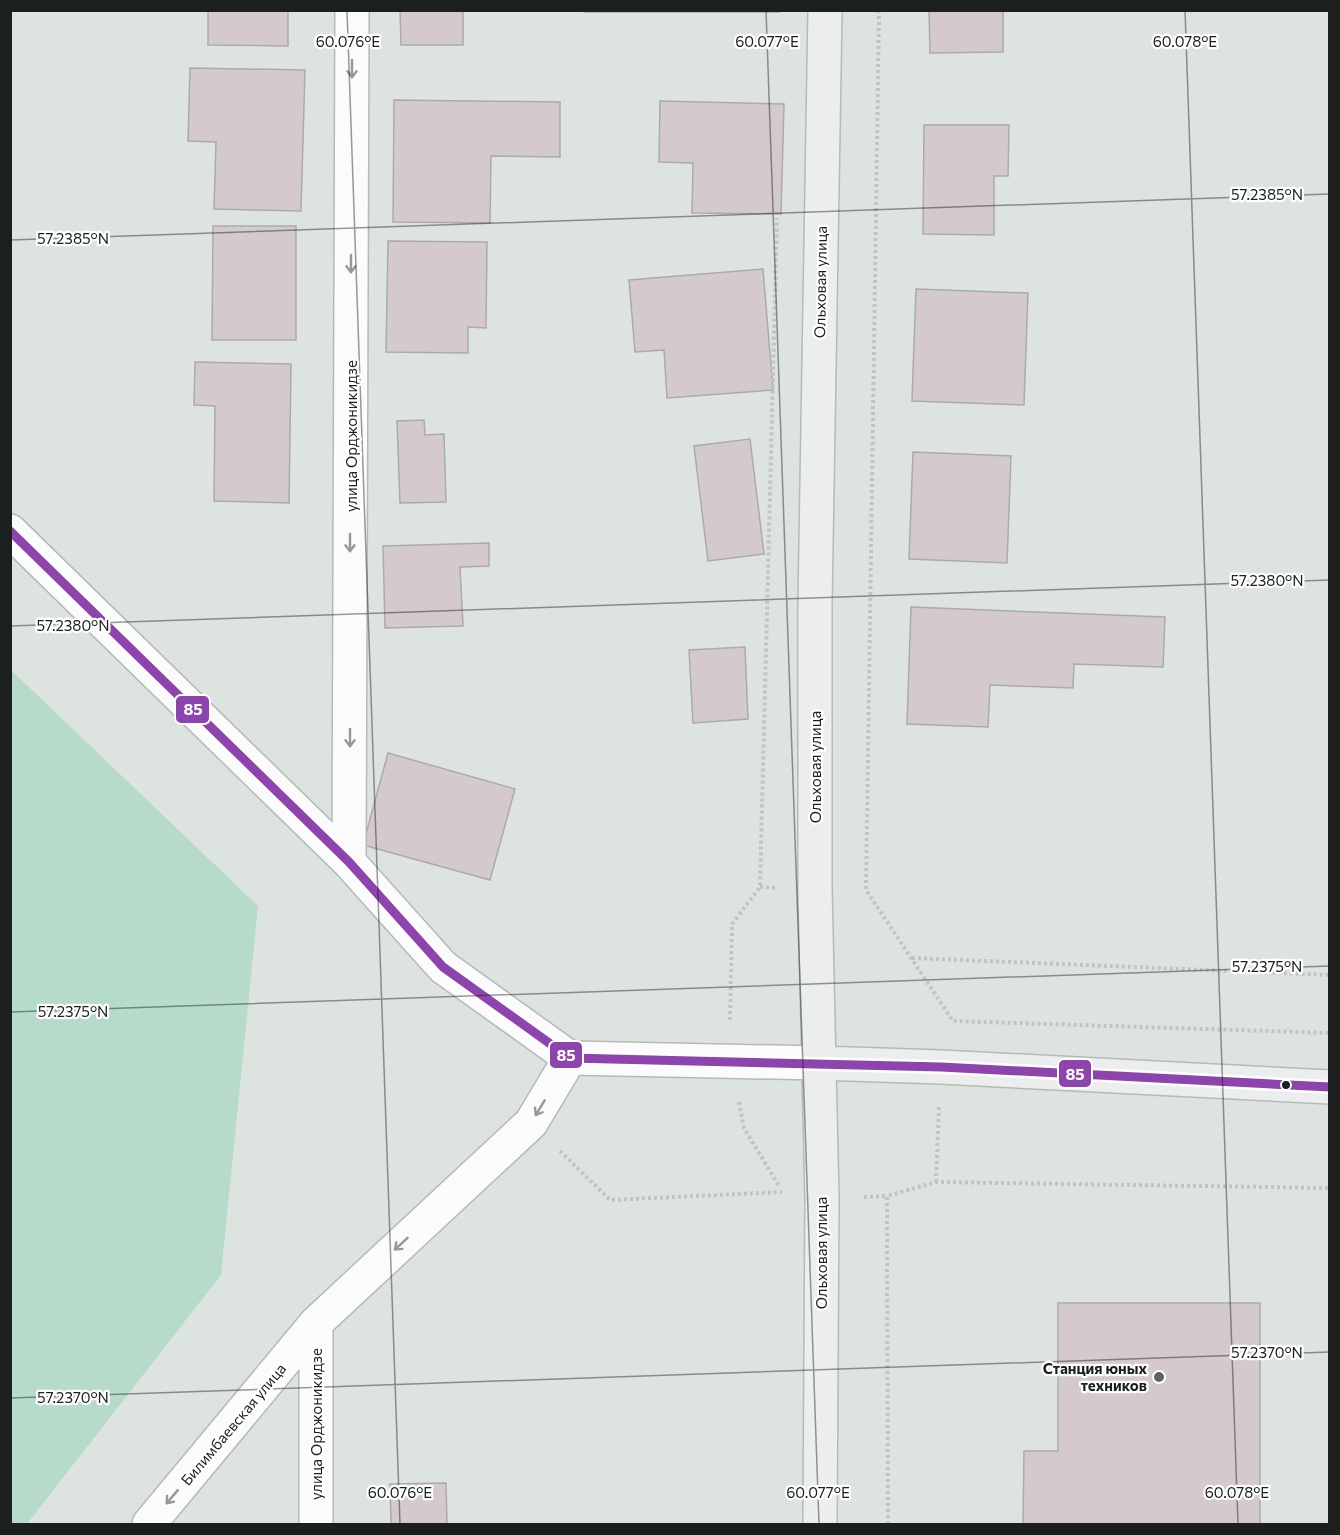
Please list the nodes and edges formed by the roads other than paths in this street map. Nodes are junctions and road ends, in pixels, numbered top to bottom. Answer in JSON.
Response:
{"nodes":[{"id":1,"x":352,"y":10,"type":"edge"},
{"id":2,"x":825,"y":10,"type":"edge"},
{"id":3,"x":10,"y":531,"type":"edge"},
{"id":4,"x":349,"y":862,"type":"junction"},
{"id":5,"x":570,"y":1058,"type":"junction"},
{"id":6,"x":819,"y":1063,"type":"junction"},
{"id":7,"x":1329,"y":1087,"type":"edge"},
{"id":8,"x":316,"y":1323,"type":"junction"},
{"id":9,"x":149,"y":1524,"type":"edge"},
{"id":10,"x":316,"y":1524,"type":"edge"},
{"id":11,"x":820,"y":1524,"type":"edge"}],
"edges":[{"from":1,"to":4,"type":"street","name":"улица Орджоникидзе","one_way":true},
{"from":2,"to":6,"type":"main road","name":"Ольховая улица"},
{"from":3,"to":4,"type":"street"},
{"from":4,"to":5,"type":"street"},
{"from":5,"to":6,"type":"street"},
{"from":5,"to":8,"type":"street","name":"Билимбаевская улица","one_way":true},
{"from":6,"to":7,"type":"main road"},
{"from":6,"to":11,"type":"main road","name":"Ольховая улица"},
{"from":8,"to":9,"type":"street","name":"Билимбаевская улица","one_way":true},
{"from":8,"to":10,"type":"street","name":"улица Орджоникидзе"}]}
